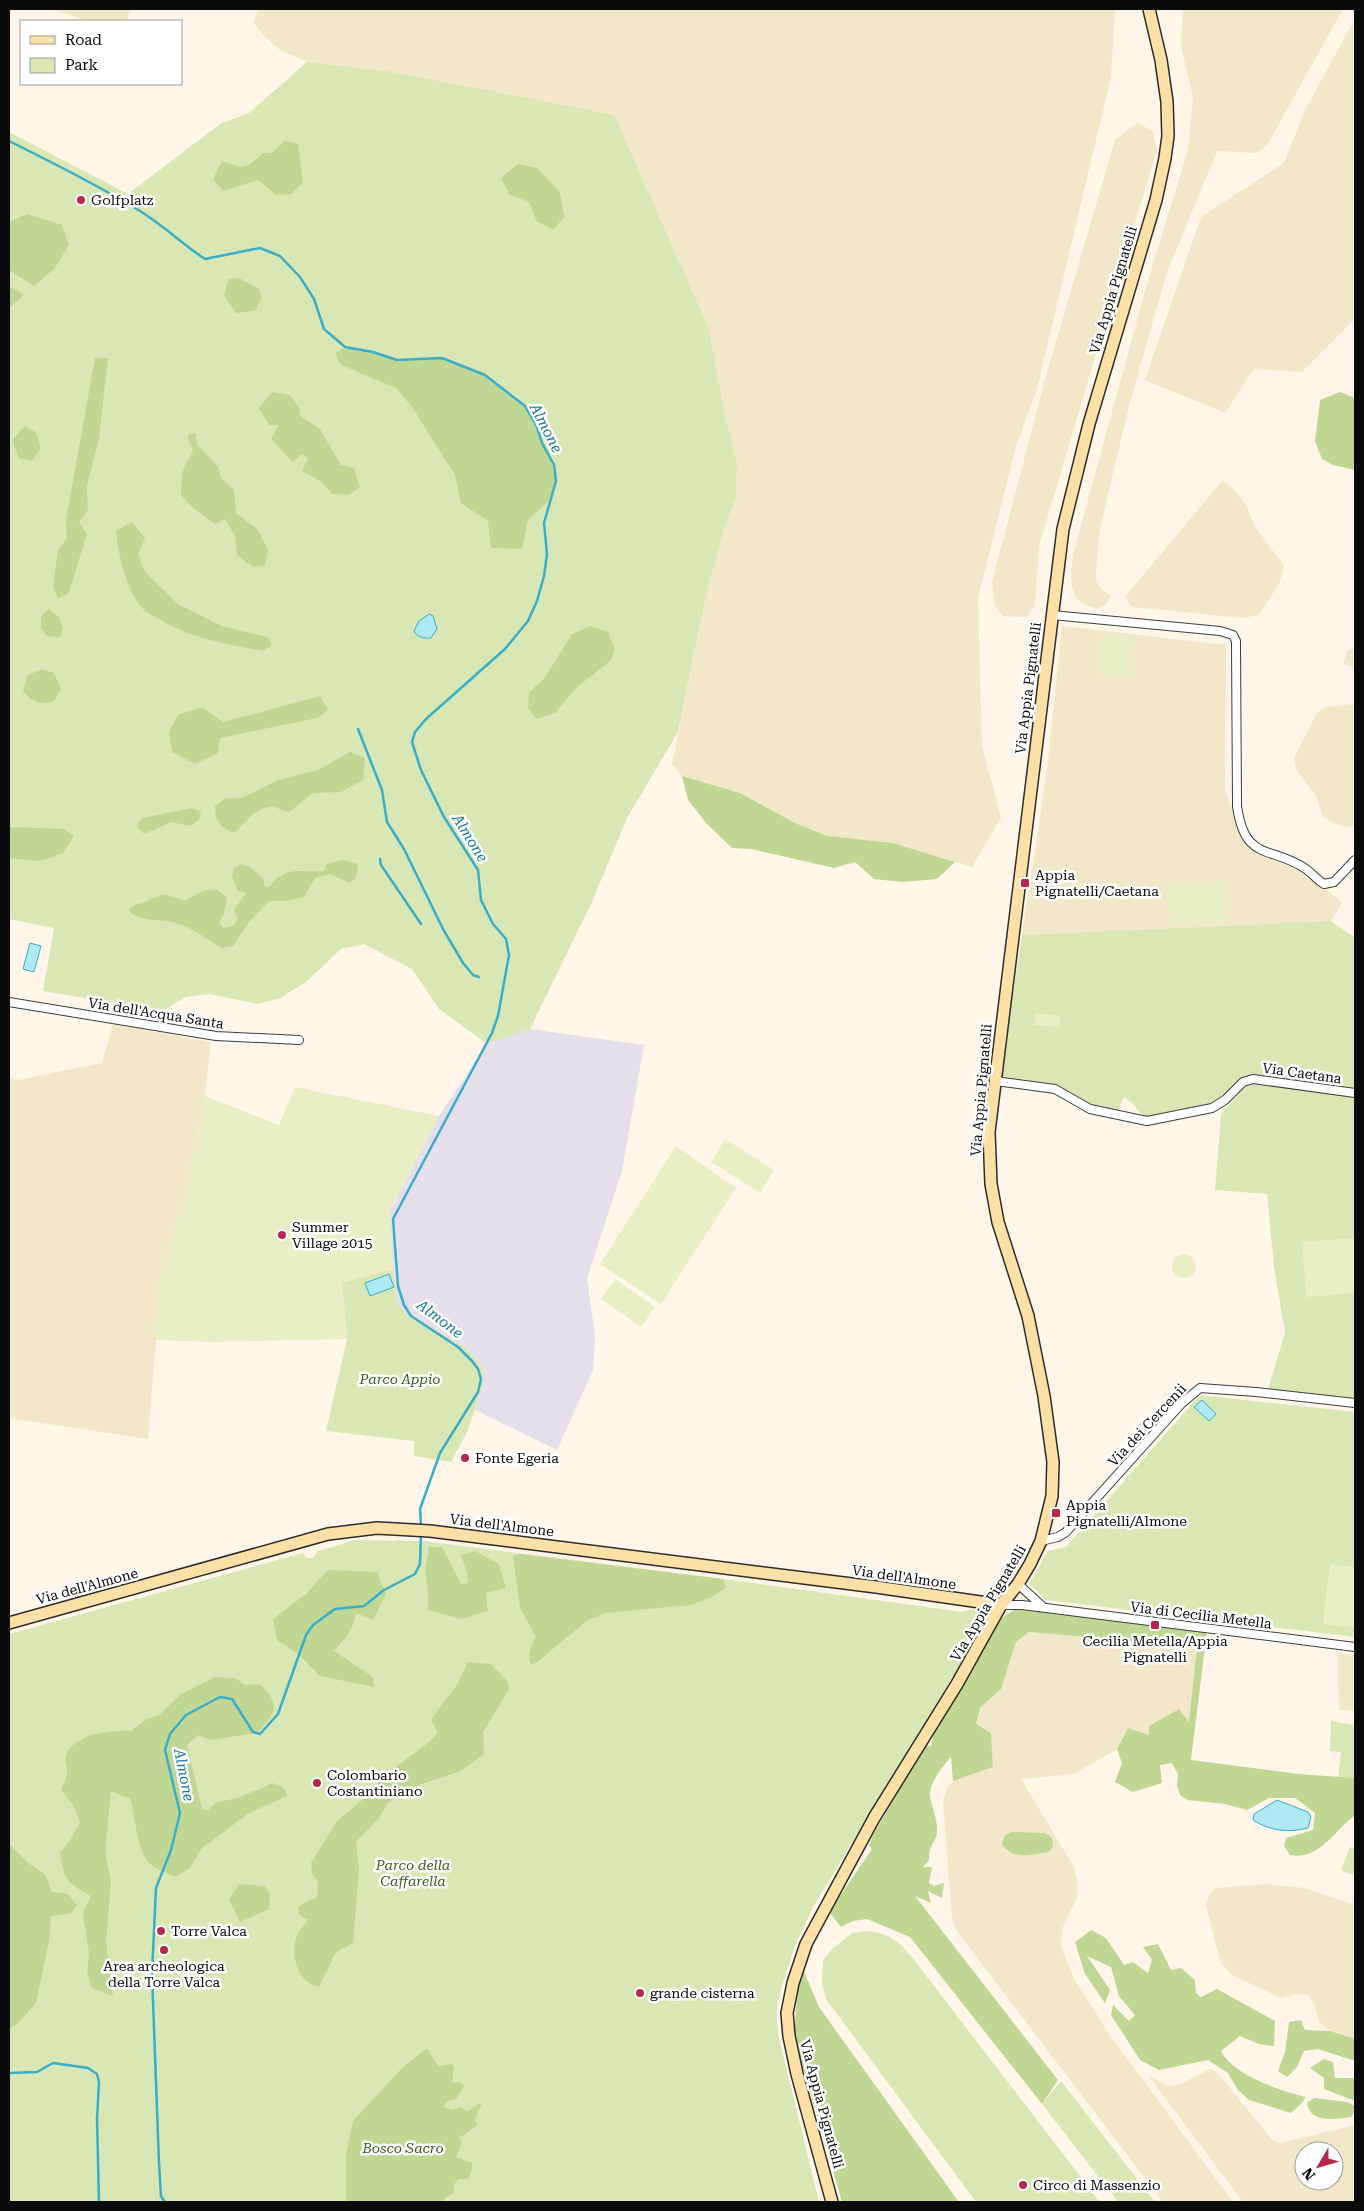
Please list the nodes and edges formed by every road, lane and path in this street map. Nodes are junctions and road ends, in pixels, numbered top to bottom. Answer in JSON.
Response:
{"nodes":[{"id":1,"x":1149,"y":9,"type":"edge"},
{"id":2,"x":1052,"y":615,"type":"junction"},
{"id":3,"x":1355,"y":860,"type":"edge"},
{"id":4,"x":9,"y":1002,"type":"edge"},
{"id":5,"x":299,"y":1040,"type":"dead end"},
{"id":6,"x":995,"y":1081,"type":"junction"},
{"id":7,"x":1355,"y":1093,"type":"edge"},
{"id":8,"x":1355,"y":1403,"type":"edge"},
{"id":9,"x":1042,"y":1541,"type":"junction"},
{"id":10,"x":1018,"y":1584,"type":"junction"},
{"id":11,"x":1001,"y":1605,"type":"junction"},
{"id":12,"x":1043,"y":1608,"type":"junction"},
{"id":13,"x":9,"y":1622,"type":"edge"},
{"id":14,"x":1355,"y":1647,"type":"edge"},
{"id":15,"x":832,"y":2202,"type":"edge"}],
"edges":[{"from":1,"to":2,"type":"main road","name":"Via Appia Pignatelli"},
{"from":2,"to":3,"type":"street"},
{"from":2,"to":6,"type":"main road","name":"Via Appia Pignatelli"},
{"from":4,"to":5,"type":"street","name":"Via dell'Acqua Santa"},
{"from":6,"to":7,"type":"street","name":"Via Caetana"},
{"from":6,"to":9,"type":"main road","name":"Via Appia Pignatelli"},
{"from":8,"to":9,"type":"street","name":"Via dei Cercenii"},
{"from":9,"to":10,"type":"main road","name":"Via Appia Pignatelli"},
{"from":10,"to":11,"type":"main road","name":"Via Appia Pignatelli"},
{"from":10,"to":12,"type":"street"},
{"from":11,"to":12,"type":"street","name":"Via di Cecilia Metella"},
{"from":11,"to":13,"type":"main road","name":"Via dell'Almone"},
{"from":11,"to":15,"type":"main road","name":"Via Appia Pignatelli"},
{"from":12,"to":14,"type":"street","name":"Via di Cecilia Metella"}]}
